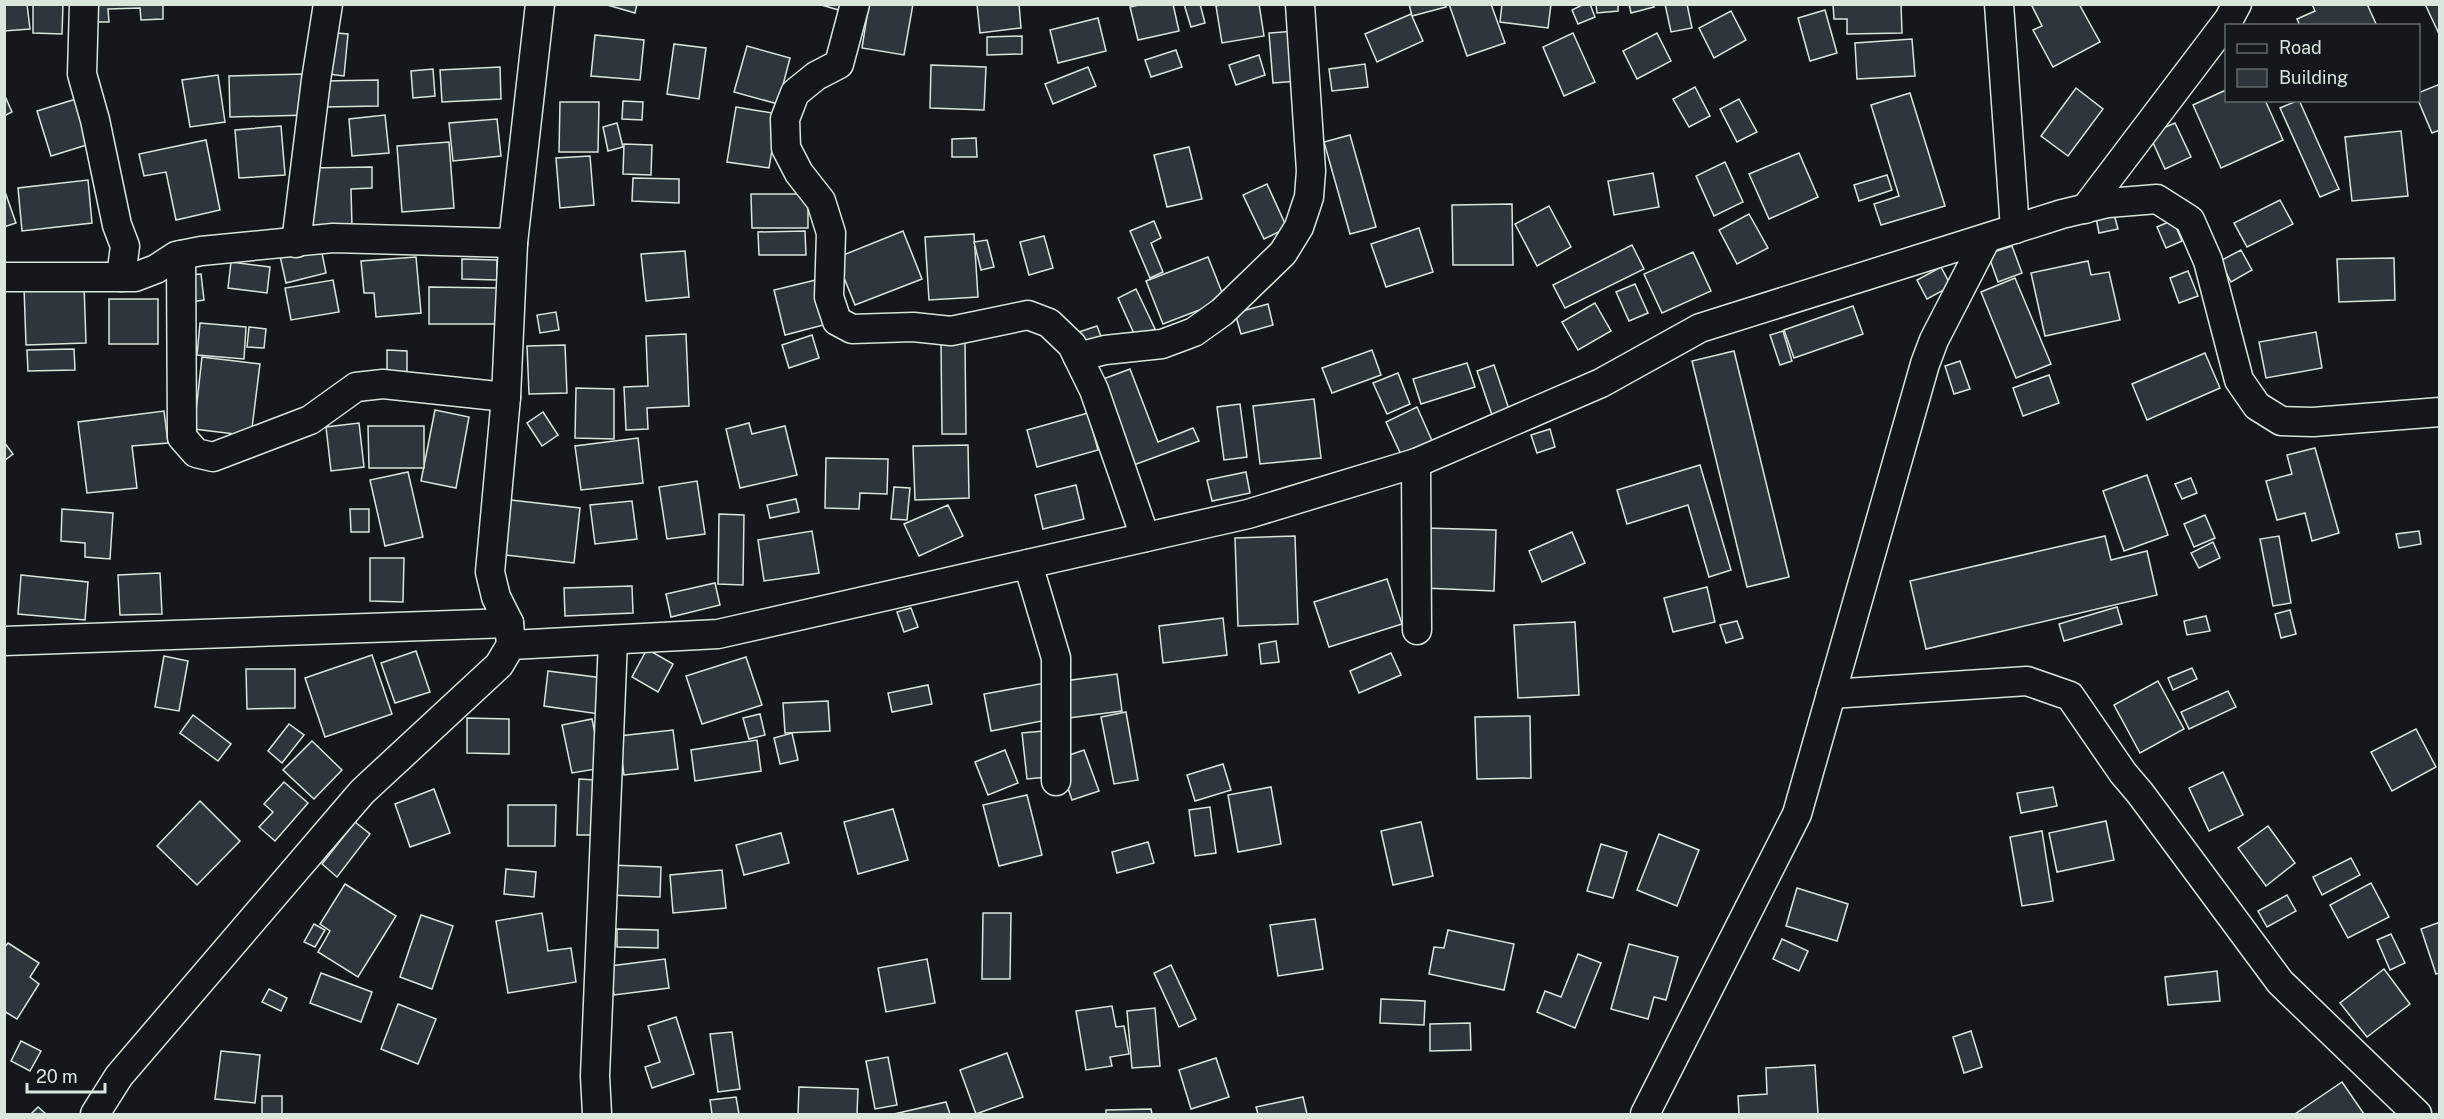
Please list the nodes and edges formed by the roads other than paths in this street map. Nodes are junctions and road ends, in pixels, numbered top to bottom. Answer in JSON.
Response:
{"nodes":[{"id":1,"x":84,"y":4,"type":"edge"},
{"id":2,"x":328,"y":4,"type":"edge"},
{"id":3,"x":540,"y":4,"type":"edge"},
{"id":4,"x":855,"y":4,"type":"edge"},
{"id":5,"x":1300,"y":4,"type":"edge"},
{"id":6,"x":1999,"y":4,"type":"edge"},
{"id":7,"x":2236,"y":4,"type":"edge"},
{"id":8,"x":2225,"y":24,"type":"edge"},
{"id":9,"x":2225,"y":24,"type":"edge"},
{"id":10,"x":2085,"y":209,"type":"junction"},
{"id":11,"x":2015,"y":229,"type":"junction"},
{"id":12,"x":1986,"y":238,"type":"junction"},
{"id":13,"x":296,"y":243,"type":"junction"},
{"id":14,"x":513,"y":243,"type":"junction"},
{"id":15,"x":181,"y":255,"type":"junction"},
{"id":16,"x":121,"y":277,"type":"junction"},
{"id":17,"x":4,"y":278,"type":"edge"},
{"id":18,"x":1078,"y":357,"type":"junction"},
{"id":19,"x":506,"y":396,"type":"junction"},
{"id":20,"x":2439,"y":412,"type":"edge"},
{"id":21,"x":1416,"y":463,"type":"junction"},
{"id":22,"x":1145,"y":537,"type":"junction"},
{"id":23,"x":1028,"y":564,"type":"junction"},
{"id":24,"x":1417,"y":630,"type":"dead end"},
{"id":25,"x":510,"y":634,"type":"junction"},
{"id":26,"x":613,"y":640,"type":"junction"},
{"id":27,"x":4,"y":641,"type":"edge"},
{"id":28,"x":1831,"y":694,"type":"junction"},
{"id":29,"x":1056,"y":781,"type":"dead end"},
{"id":30,"x":95,"y":1114,"type":"edge"},
{"id":31,"x":597,"y":1114,"type":"edge"},
{"id":32,"x":1645,"y":1114,"type":"edge"},
{"id":33,"x":2417,"y":1114,"type":"edge"}],
"edges":[{"from":1,"to":16,"type":"street"},
{"from":2,"to":13,"type":"street"},
{"from":3,"to":14,"type":"street"},
{"from":4,"to":18,"type":"street"},
{"from":5,"to":18,"type":"street"},
{"from":6,"to":11,"type":"street"},
{"from":7,"to":9,"type":"street"},
{"from":8,"to":10,"type":"street"},
{"from":10,"to":11,"type":"street"},
{"from":10,"to":20,"type":"street"},
{"from":11,"to":12,"type":"street"},
{"from":12,"to":21,"type":"street"},
{"from":12,"to":28,"type":"street"},
{"from":13,"to":14,"type":"street"},
{"from":13,"to":15,"type":"street"},
{"from":14,"to":19,"type":"street"},
{"from":15,"to":16,"type":"street"},
{"from":15,"to":19,"type":"street"},
{"from":16,"to":17,"type":"street"},
{"from":18,"to":22,"type":"street"},
{"from":19,"to":25,"type":"street"},
{"from":21,"to":22,"type":"street"},
{"from":21,"to":24,"type":"street"},
{"from":22,"to":23,"type":"street"},
{"from":23,"to":26,"type":"street"},
{"from":23,"to":29,"type":"street"},
{"from":25,"to":26,"type":"street"},
{"from":25,"to":27,"type":"street"},
{"from":25,"to":30,"type":"street"},
{"from":26,"to":31,"type":"street"},
{"from":28,"to":32,"type":"street"},
{"from":28,"to":33,"type":"street"}]}
